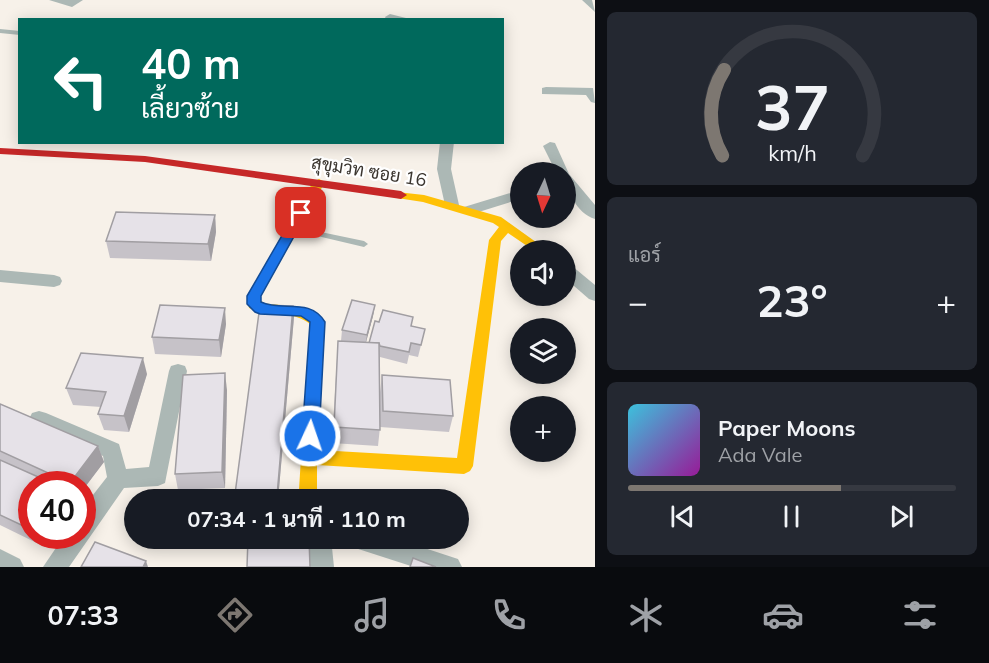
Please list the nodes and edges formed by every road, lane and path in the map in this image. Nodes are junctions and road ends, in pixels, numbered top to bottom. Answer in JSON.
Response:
{"nodes":[{"id":1,"x":54,"y":0,"type":"edge"},
{"id":2,"x":78,"y":0,"type":"edge"},
{"id":3,"x":587,"y":0,"type":"edge"},
{"id":4,"x":594,"y":9,"type":"edge"},
{"id":5,"x":390,"y":17,"type":"dead end"},
{"id":6,"x":394,"y":18,"type":"edge"},
{"id":7,"x":0,"y":31,"type":"edge"},
{"id":8,"x":18,"y":33,"type":"edge"},
{"id":9,"x":546,"y":91,"type":"dead end"},
{"id":10,"x":594,"y":99,"type":"edge"},
{"id":11,"x":447,"y":144,"type":"edge"},
{"id":12,"x":550,"y":146,"type":"dead end"},
{"id":13,"x":0,"y":151,"type":"edge"},
{"id":14,"x":558,"y":162,"type":"edge"},
{"id":15,"x":319,"y":182,"type":"junction"},
{"id":16,"x":576,"y":192,"type":"edge"},
{"id":17,"x":510,"y":197,"type":"edge"},
{"id":18,"x":452,"y":205,"type":"junction"},
{"id":19,"x":469,"y":210,"type":"junction"},
{"id":20,"x":594,"y":214,"type":"edge"},
{"id":21,"x":507,"y":227,"type":"junction"},
{"id":22,"x":292,"y":228,"type":"junction"},
{"id":23,"x":527,"y":240,"type":"edge"},
{"id":24,"x":364,"y":244,"type":"dead end"},
{"id":25,"x":0,"y":276,"type":"edge"},
{"id":26,"x":576,"y":279,"type":"edge"},
{"id":27,"x":54,"y":281,"type":"dead end"},
{"id":28,"x":594,"y":295,"type":"edge"},
{"id":29,"x":178,"y":371,"type":"dead end"},
{"id":30,"x":39,"y":419,"type":"edge"},
{"id":31,"x":309,"y":457,"type":"junction"},
{"id":32,"x":118,"y":478,"type":"junction"},
{"id":33,"x":308,"y":489,"type":"edge"},
{"id":34,"x":96,"y":509,"type":"edge"},
{"id":35,"x":68,"y":549,"type":"edge"},
{"id":36,"x":321,"y":549,"type":"edge"},
{"id":37,"x":392,"y":549,"type":"edge"},
{"id":38,"x":0,"y":560,"type":"edge"},
{"id":39,"x":12,"y":567,"type":"edge"},
{"id":40,"x":55,"y":567,"type":"edge"},
{"id":41,"x":322,"y":567,"type":"edge"},
{"id":42,"x":450,"y":567,"type":"edge"}],
"edges":[{"from":1,"to":2,"type":"street"},
{"from":3,"to":4,"type":"street"},
{"from":5,"to":6,"type":"street"},
{"from":7,"to":8,"type":"lane"},
{"from":9,"to":10,"type":"street"},
{"from":11,"to":18,"type":"street"},
{"from":12,"to":14,"type":"street"},
{"from":13,"to":15,"type":"street","name":"สุขุมวิท ซอย 16"},
{"from":15,"to":18,"type":"street","name":"สุขุมวิท ซอย 16"},
{"from":15,"to":22,"type":"street"},
{"from":16,"to":20,"type":"street"},
{"from":17,"to":19,"type":"street"},
{"from":18,"to":19,"type":"street","name":"สุขุมวิท ซอย 16"},
{"from":19,"to":21,"type":"street","name":"สุขุมวิท ซอย 16"},
{"from":21,"to":23,"type":"street","name":"สุขุมวิท ซอย 16"},
{"from":21,"to":31,"type":"street"},
{"from":22,"to":24,"type":"lane"},
{"from":22,"to":31,"type":"street"},
{"from":25,"to":27,"type":"street"},
{"from":26,"to":28,"type":"street"},
{"from":29,"to":32,"type":"street"},
{"from":30,"to":32,"type":"street"},
{"from":31,"to":33,"type":"street"},
{"from":32,"to":34,"type":"street"},
{"from":35,"to":40,"type":"street"},
{"from":36,"to":41,"type":"street"},
{"from":37,"to":42,"type":"street"},
{"from":38,"to":39,"type":"street"}]}
